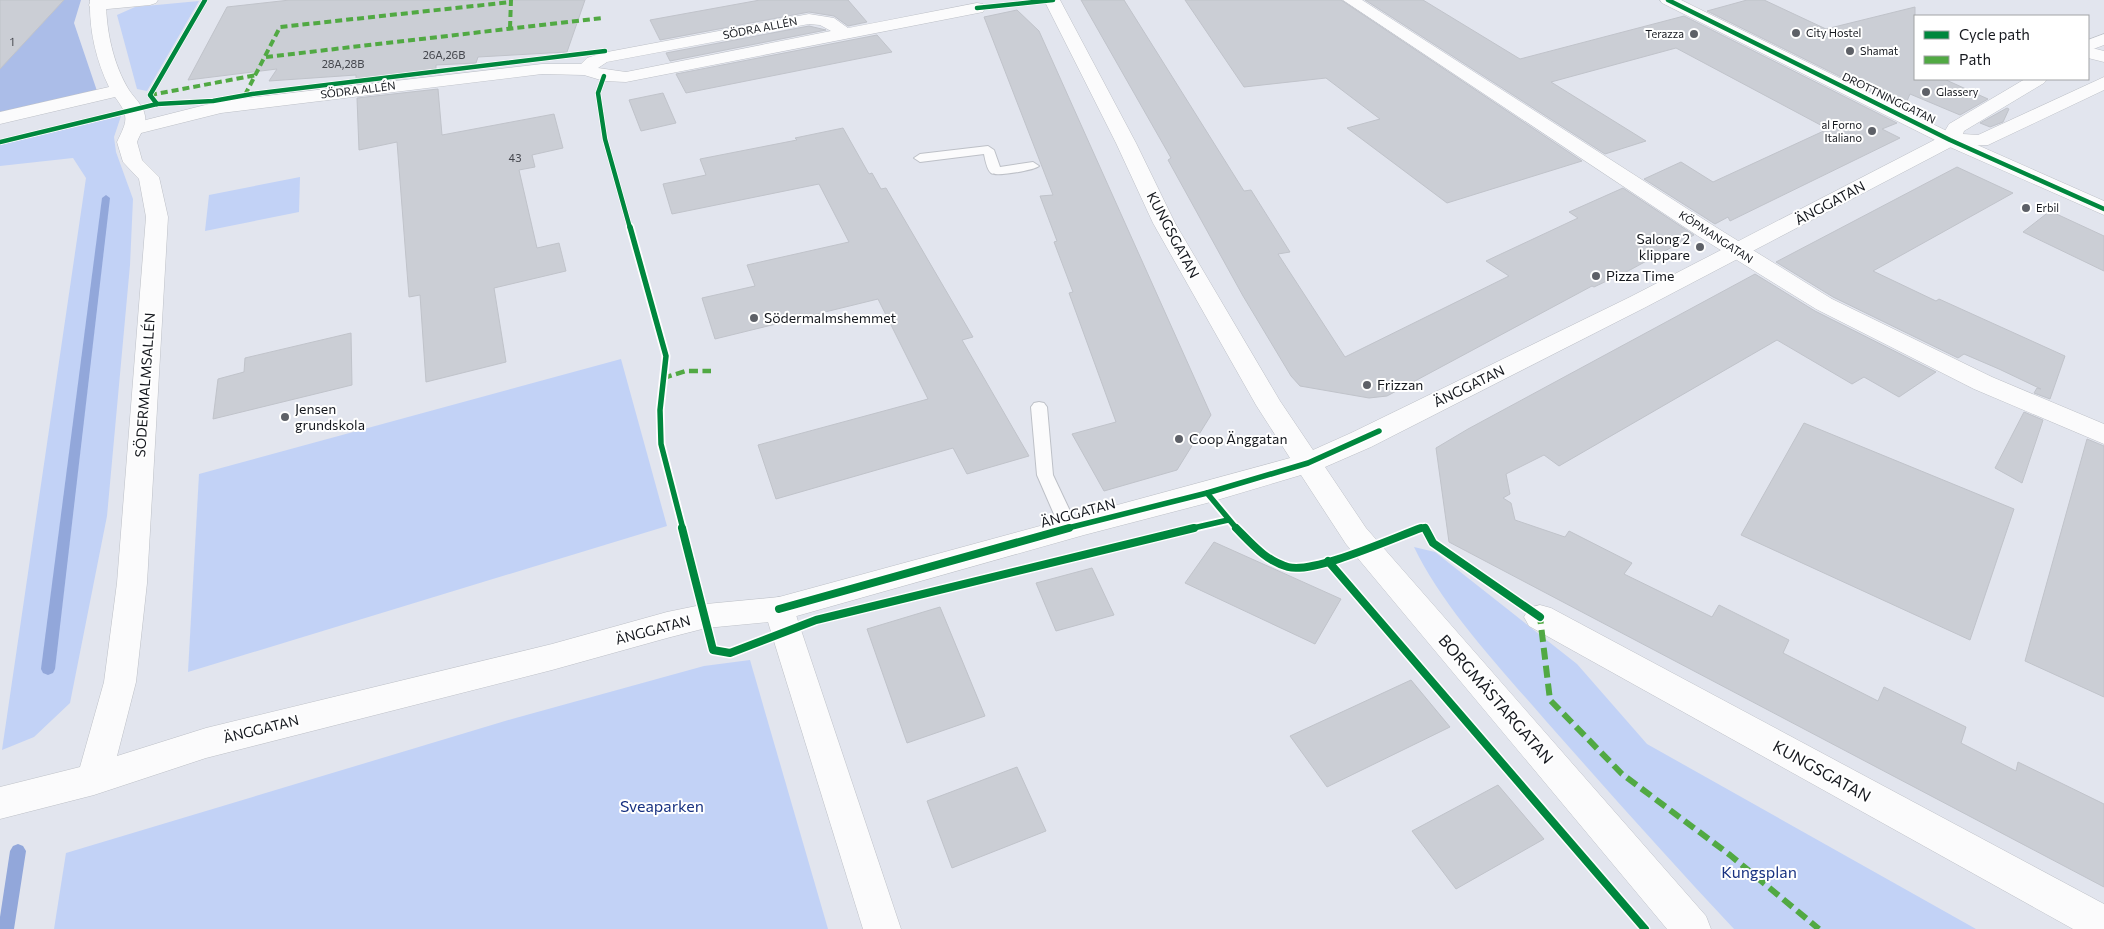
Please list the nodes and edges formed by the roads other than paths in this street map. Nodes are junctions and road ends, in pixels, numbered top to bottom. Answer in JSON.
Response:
{"nodes":[{"id":1,"x":150,"y":0,"type":"edge"},
{"id":2,"x":1052,"y":0,"type":"edge"},
{"id":3,"x":1351,"y":0,"type":"edge"},
{"id":4,"x":1668,"y":0,"type":"edge"},
{"id":5,"x":97,"y":3,"type":"edge"},
{"id":6,"x":977,"y":8,"type":"dead end"},
{"id":7,"x":2104,"y":39,"type":"edge"},
{"id":8,"x":2089,"y":46,"type":"edge"},
{"id":9,"x":2089,"y":52,"type":"edge"},
{"id":10,"x":2104,"y":57,"type":"edge"},
{"id":11,"x":2036,"y":80,"type":"edge"},
{"id":12,"x":2104,"y":83,"type":"edge"},
{"id":13,"x":120,"y":90,"type":"junction"},
{"id":14,"x":0,"y":118,"type":"edge"},
{"id":15,"x":133,"y":128,"type":"junction"},
{"id":16,"x":1950,"y":140,"type":"junction"},
{"id":17,"x":920,"y":158,"type":"dead end"},
{"id":18,"x":1033,"y":166,"type":"dead end"},
{"id":19,"x":2104,"y":209,"type":"edge"},
{"id":20,"x":1738,"y":251,"type":"junction"},
{"id":21,"x":1039,"y":407,"type":"dead end"},
{"id":22,"x":2104,"y":434,"type":"edge"},
{"id":23,"x":1308,"y":463,"type":"junction"},
{"id":24,"x":1069,"y":528,"type":"junction"},
{"id":25,"x":779,"y":610,"type":"junction"},
{"id":26,"x":1540,"y":617,"type":"dead end"},
{"id":27,"x":94,"y":778,"type":"junction"},
{"id":28,"x":0,"y":803,"type":"edge"},
{"id":29,"x":2104,"y":925,"type":"edge"},
{"id":30,"x":882,"y":929,"type":"edge"},
{"id":31,"x":1692,"y":929,"type":"edge"}],
"edges":[{"from":1,"to":5,"type":"street","name":"SÖDERMALMSALLÉN"},
{"from":2,"to":23,"type":"street","name":"KUNGSGATAN"},
{"from":3,"to":20,"type":"street","name":"KÖPMANGATAN"},
{"from":4,"to":16,"type":"street","name":"DROTTNINGGATAN"},
{"from":5,"to":13,"type":"street","name":"SÖDERMALMSALLÉN"},
{"from":6,"to":15,"type":"street","name":"SÖDRA ALLÉN"},
{"from":7,"to":8,"type":"street"},
{"from":9,"to":10,"type":"street"},
{"from":11,"to":16,"type":"street","name":"ÄNGGATAN"},
{"from":12,"to":16,"type":"street","name":"ÄNGGATAN"},
{"from":13,"to":14,"type":"street"},
{"from":13,"to":15,"type":"street","name":"SÖDERMALMSALLÉN"},
{"from":15,"to":27,"type":"street","name":"SÖDERMALMSALLÉN"},
{"from":16,"to":19,"type":"street","name":"DROTTNINGGATAN"},
{"from":16,"to":20,"type":"street","name":"ÄNGGATAN"},
{"from":17,"to":18,"type":"lane"},
{"from":20,"to":22,"type":"street","name":"KÖPMANGATAN"},
{"from":20,"to":23,"type":"street","name":"ÄNGGATAN"},
{"from":21,"to":24,"type":"lane"},
{"from":23,"to":24,"type":"street","name":"ÄNGGATAN"},
{"from":23,"to":31,"type":"street","name":"BORGMÄSTARGATAN"},
{"from":24,"to":25,"type":"street","name":"ÄNGGATAN"},
{"from":25,"to":27,"type":"street","name":"ÄNGGATAN"},
{"from":25,"to":30,"type":"street"},
{"from":26,"to":29,"type":"street","name":"KUNGSGATAN"},
{"from":27,"to":28,"type":"street","name":"ÄNGGATAN"}]}
